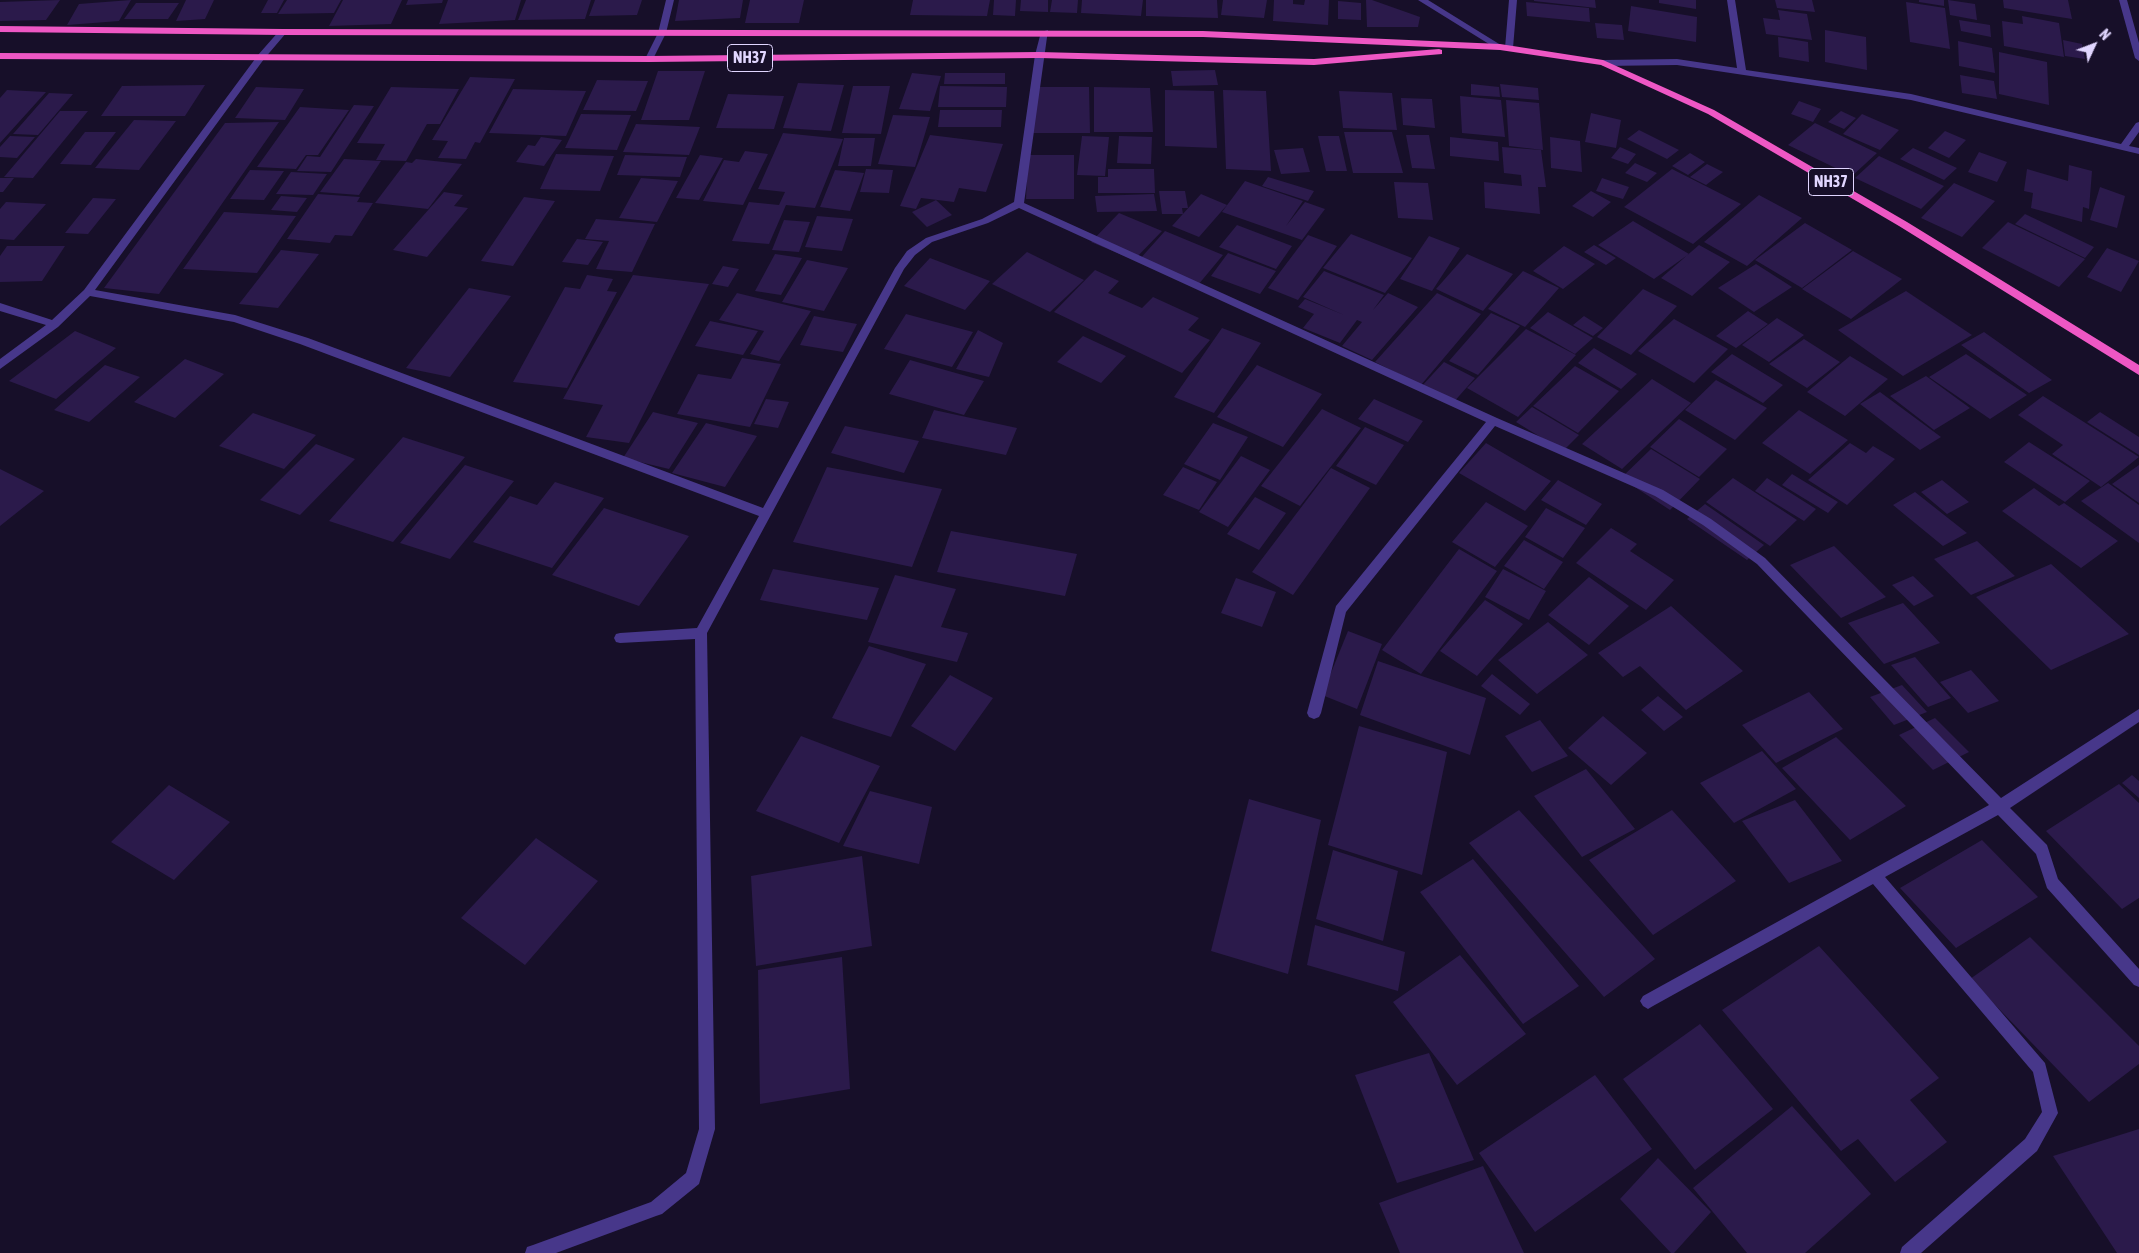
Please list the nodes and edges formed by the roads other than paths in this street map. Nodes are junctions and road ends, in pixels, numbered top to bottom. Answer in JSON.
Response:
{"nodes":[{"id":1,"x":670,"y":0,"type":"edge"},
{"id":2,"x":1422,"y":0,"type":"edge"},
{"id":3,"x":1513,"y":0,"type":"edge"},
{"id":4,"x":1731,"y":0,"type":"edge"},
{"id":5,"x":2123,"y":0,"type":"edge"},
{"id":6,"x":0,"y":29,"type":"edge"},
{"id":7,"x":283,"y":32,"type":"junction"},
{"id":8,"x":662,"y":32,"type":"junction"},
{"id":9,"x":1045,"y":32,"type":"junction"},
{"id":10,"x":1504,"y":48,"type":"junction"},
{"id":11,"x":1038,"y":55,"type":"junction"},
{"id":12,"x":0,"y":56,"type":"edge"},
{"id":13,"x":261,"y":57,"type":"junction"},
{"id":14,"x":2139,"y":58,"type":"edge"},
{"id":15,"x":648,"y":59,"type":"junction"},
{"id":16,"x":1603,"y":63,"type":"junction"},
{"id":17,"x":1742,"y":71,"type":"junction"},
{"id":18,"x":2139,"y":125,"type":"edge"},
{"id":19,"x":2124,"y":147,"type":"junction"},
{"id":20,"x":2139,"y":151,"type":"edge"},
{"id":21,"x":1019,"y":204,"type":"junction"},
{"id":22,"x":88,"y":292,"type":"junction"},
{"id":23,"x":0,"y":307,"type":"edge"},
{"id":24,"x":54,"y":324,"type":"junction"},
{"id":25,"x":0,"y":365,"type":"edge"},
{"id":26,"x":2139,"y":371,"type":"edge"},
{"id":27,"x":1492,"y":421,"type":"junction"},
{"id":28,"x":765,"y":514,"type":"junction"},
{"id":29,"x":701,"y":633,"type":"junction"},
{"id":30,"x":620,"y":638,"type":"dead end"},
{"id":31,"x":1314,"y":713,"type":"dead end"},
{"id":32,"x":2139,"y":715,"type":"edge"},
{"id":33,"x":2001,"y":806,"type":"junction"},
{"id":34,"x":1875,"y":876,"type":"junction"},
{"id":35,"x":2139,"y":980,"type":"edge"},
{"id":36,"x":1648,"y":1001,"type":"dead end"},
{"id":37,"x":1910,"y":1252,"type":"edge"},
{"id":38,"x":533,"y":1253,"type":"edge"}],
"edges":[{"from":1,"to":8,"type":"street"},
{"from":2,"to":10,"type":"street"},
{"from":3,"to":10,"type":"street"},
{"from":4,"to":17,"type":"street"},
{"from":5,"to":14,"type":"street"},
{"from":6,"to":7,"type":"highway","number":"NH37"},
{"from":7,"to":8,"type":"highway","number":"NH37"},
{"from":7,"to":13,"type":"street"},
{"from":8,"to":9,"type":"highway","number":"NH37"},
{"from":8,"to":15,"type":"street"},
{"from":9,"to":10,"type":"highway","number":"NH37"},
{"from":9,"to":11,"type":"street"},
{"from":10,"to":11,"type":"highway","number":"NH37"},
{"from":10,"to":16,"type":"highway","number":"NH37"},
{"from":11,"to":15,"type":"highway","number":"NH37"},
{"from":11,"to":21,"type":"street"},
{"from":12,"to":13,"type":"highway","number":"NH37"},
{"from":13,"to":15,"type":"highway","number":"NH37"},
{"from":13,"to":22,"type":"street"},
{"from":16,"to":17,"type":"street"},
{"from":16,"to":26,"type":"highway","number":"NH37"},
{"from":17,"to":19,"type":"street"},
{"from":18,"to":19,"type":"street"},
{"from":19,"to":20,"type":"street"},
{"from":21,"to":27,"type":"street"},
{"from":21,"to":28,"type":"street"},
{"from":22,"to":24,"type":"street"},
{"from":22,"to":28,"type":"street"},
{"from":23,"to":24,"type":"street"},
{"from":24,"to":25,"type":"street"},
{"from":27,"to":31,"type":"street"},
{"from":27,"to":33,"type":"street"},
{"from":28,"to":29,"type":"street"},
{"from":29,"to":30,"type":"street"},
{"from":29,"to":38,"type":"street"},
{"from":32,"to":33,"type":"street"},
{"from":33,"to":34,"type":"street"},
{"from":33,"to":35,"type":"street"},
{"from":34,"to":36,"type":"street"},
{"from":34,"to":37,"type":"street"}]}
